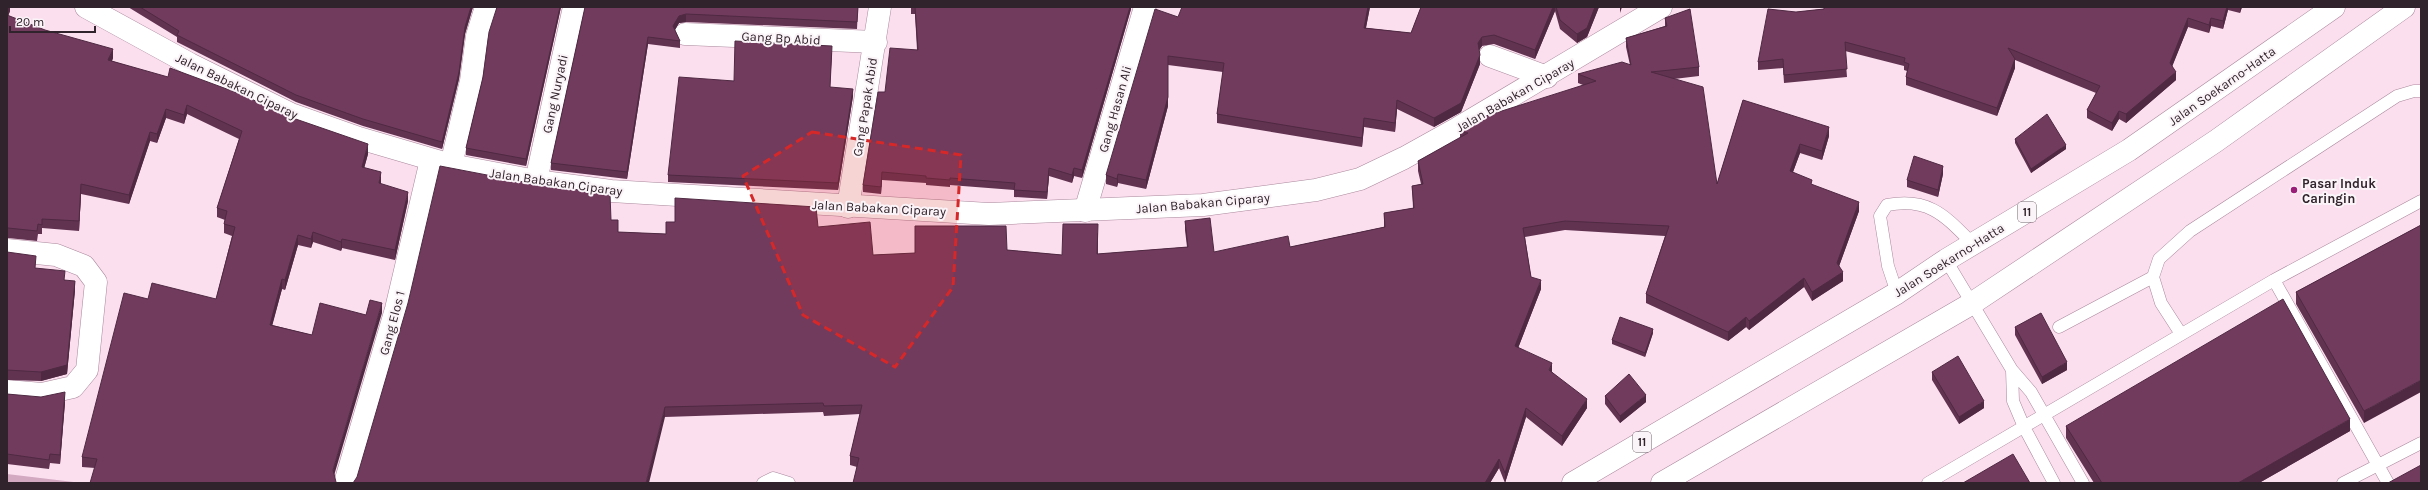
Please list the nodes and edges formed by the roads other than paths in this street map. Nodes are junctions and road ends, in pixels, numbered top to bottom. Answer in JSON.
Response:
{"nodes":[{"id":1,"x":86,"y":7,"type":"edge"},
{"id":2,"x":486,"y":7,"type":"edge"},
{"id":3,"x":574,"y":7,"type":"edge"},
{"id":4,"x":880,"y":7,"type":"edge"},
{"id":5,"x":1145,"y":7,"type":"edge"},
{"id":6,"x":1661,"y":7,"type":"edge"},
{"id":7,"x":2334,"y":7,"type":"edge"},
{"id":8,"x":2404,"y":7,"type":"edge"},
{"id":9,"x":685,"y":34,"type":"dead end"},
{"id":10,"x":876,"y":42,"type":"junction"},
{"id":11,"x":1490,"y":56,"type":"dead end"},
{"id":12,"x":1547,"y":77,"type":"junction"},
{"id":13,"x":2421,"y":91,"type":"edge"},
{"id":14,"x":441,"y":163,"type":"junction"},
{"id":15,"x":536,"y":181,"type":"junction"},
{"id":16,"x":2421,"y":201,"type":"edge"},
{"id":17,"x":848,"y":206,"type":"junction"},
{"id":18,"x":1085,"y":211,"type":"junction"},
{"id":19,"x":1973,"y":244,"type":"junction"},
{"id":20,"x":7,"y":250,"type":"edge"},
{"id":21,"x":1946,"y":260,"type":"junction"},
{"id":22,"x":2153,"y":277,"type":"junction"},
{"id":23,"x":2274,"y":280,"type":"junction"},
{"id":24,"x":1897,"y":293,"type":"junction"},
{"id":25,"x":1971,"y":304,"type":"junction"},
{"id":26,"x":2059,"y":328,"type":"dead end"},
{"id":27,"x":2181,"y":334,"type":"junction"},
{"id":28,"x":2012,"y":370,"type":"junction"},
{"id":29,"x":7,"y":391,"type":"edge"},
{"id":30,"x":2044,"y":415,"type":"junction"},
{"id":31,"x":2024,"y":427,"type":"junction"},
{"id":32,"x":2421,"y":443,"type":"edge"},
{"id":33,"x":2378,"y":464,"type":"junction"},
{"id":34,"x":345,"y":483,"type":"edge"},
{"id":35,"x":763,"y":483,"type":"edge"},
{"id":36,"x":789,"y":483,"type":"edge"},
{"id":37,"x":1573,"y":483,"type":"edge"},
{"id":38,"x":1662,"y":483,"type":"edge"},
{"id":39,"x":1928,"y":483,"type":"edge"},
{"id":40,"x":2054,"y":483,"type":"edge"},
{"id":41,"x":2083,"y":483,"type":"edge"},
{"id":42,"x":2343,"y":483,"type":"edge"},
{"id":43,"x":2388,"y":483,"type":"edge"}],
"edges":[{"from":1,"to":14,"type":"main road","name":"Jalan Babakan Ciparay"},
{"from":2,"to":14,"type":"main road","name":"Gang Elos 1"},
{"from":3,"to":15,"type":"main road","name":"Gang Nuryadi"},
{"from":4,"to":10,"type":"main road","name":"Gang Papak Abid"},
{"from":5,"to":18,"type":"main road","name":"Gang Hasan Ali"},
{"from":6,"to":12,"type":"main road","name":"Jalan Babakan Ciparay"},
{"from":7,"to":19,"type":"main road","name":"Jalan Soekarno-Hatta","number":"11"},
{"from":8,"to":25,"type":"main road"},
{"from":9,"to":10,"type":"main road","name":"Gang Bp Abid"},
{"from":10,"to":17,"type":"main road","name":"Gang Papak Abid"},
{"from":11,"to":12,"type":"main road"},
{"from":12,"to":18,"type":"main road","name":"Jalan Babakan Ciparay"},
{"from":13,"to":22,"type":"lane"},
{"from":14,"to":15,"type":"main road","name":"Jalan Babakan Ciparay"},
{"from":14,"to":34,"type":"main road","name":"Gang Elos 1"},
{"from":15,"to":17,"type":"main road","name":"Jalan Babakan Ciparay"},
{"from":16,"to":23,"type":"lane"},
{"from":17,"to":18,"type":"main road","name":"Jalan Babakan Ciparay"},
{"from":19,"to":21,"type":"main road","name":"Jalan Soekarno-Hatta","number":"11"},
{"from":19,"to":24,"type":"lane"},
{"from":20,"to":29,"type":"main road"},
{"from":21,"to":24,"type":"main road","name":"Jalan Soekarno-Hatta","number":"11"},
{"from":21,"to":25,"type":"lane"},
{"from":22,"to":26,"type":"lane"},
{"from":22,"to":27,"type":"lane"},
{"from":23,"to":27,"type":"lane"},
{"from":23,"to":33,"type":"lane"},
{"from":24,"to":37,"type":"main road","name":"Jalan Soekarno-Hatta","number":"11"},
{"from":25,"to":28,"type":"lane"},
{"from":25,"to":38,"type":"main road"},
{"from":27,"to":30,"type":"lane"},
{"from":28,"to":30,"type":"lane"},
{"from":28,"to":31,"type":"lane"},
{"from":30,"to":31,"type":"lane"},
{"from":30,"to":41,"type":"lane"},
{"from":31,"to":39,"type":"lane"},
{"from":31,"to":40,"type":"lane"},
{"from":32,"to":33,"type":"lane"},
{"from":33,"to":42,"type":"lane"},
{"from":33,"to":43,"type":"lane"},
{"from":35,"to":36,"type":"lane"}]}
